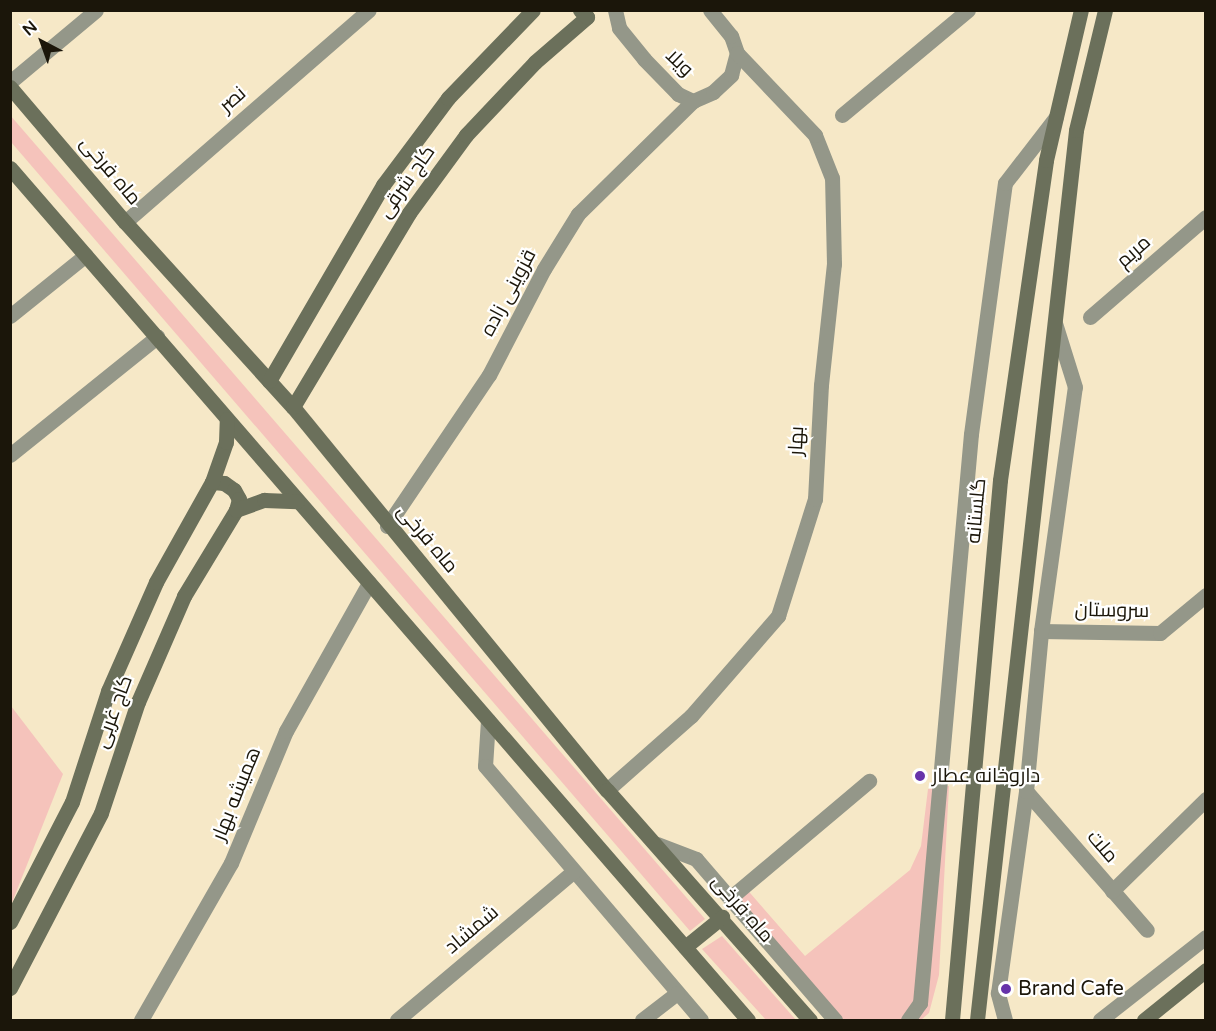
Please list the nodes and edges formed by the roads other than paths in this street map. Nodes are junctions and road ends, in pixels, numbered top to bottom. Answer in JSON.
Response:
{"nodes":[{"id":1,"x":96,"y":10,"type":"edge"},
{"id":2,"x":369,"y":10,"type":"edge"},
{"id":3,"x":533,"y":10,"type":"edge"},
{"id":4,"x":580,"y":10,"type":"edge"},
{"id":5,"x":615,"y":10,"type":"edge"},
{"id":6,"x":710,"y":10,"type":"edge"},
{"id":7,"x":968,"y":10,"type":"edge"},
{"id":8,"x":1081,"y":10,"type":"edge"},
{"id":9,"x":1105,"y":10,"type":"edge"},
{"id":10,"x":737,"y":53,"type":"junction"},
{"id":11,"x":10,"y":85,"type":"edge"},
{"id":12,"x":693,"y":100,"type":"junction"},
{"id":13,"x":842,"y":115,"type":"dead end"},
{"id":14,"x":1056,"y":117,"type":"junction"},
{"id":15,"x":10,"y":168,"type":"edge"},
{"id":16,"x":1206,"y":217,"type":"edge"},
{"id":17,"x":125,"y":222,"type":"junction"},
{"id":18,"x":86,"y":255,"type":"junction"},
{"id":19,"x":10,"y":316,"type":"edge"},
{"id":20,"x":1090,"y":317,"type":"dead end"},
{"id":21,"x":1055,"y":323,"type":"junction"},
{"id":22,"x":156,"y":337,"type":"junction"},
{"id":23,"x":269,"y":381,"type":"junction"},
{"id":24,"x":293,"y":408,"type":"junction"},
{"id":25,"x":227,"y":419,"type":"junction"},
{"id":26,"x":10,"y":455,"type":"edge"},
{"id":27,"x":212,"y":482,"type":"junction"},
{"id":28,"x":297,"y":501,"type":"junction"},
{"id":29,"x":236,"y":510,"type":"junction"},
{"id":30,"x":387,"y":526,"type":"junction"},
{"id":31,"x":369,"y":583,"type":"junction"},
{"id":32,"x":1206,"y":595,"type":"edge"},
{"id":33,"x":1041,"y":631,"type":"junction"},
{"id":34,"x":488,"y":720,"type":"junction"},
{"id":35,"x":869,"y":780,"type":"dead end"},
{"id":36,"x":607,"y":790,"type":"junction"},
{"id":37,"x":1026,"y":791,"type":"junction"},
{"id":38,"x":1206,"y":799,"type":"edge"},
{"id":39,"x":657,"y":844,"type":"junction"},
{"id":40,"x":573,"y":872,"type":"junction"},
{"id":41,"x":1112,"y":891,"type":"junction"},
{"id":42,"x":730,"y":898,"type":"junction"},
{"id":43,"x":722,"y":917,"type":"junction"},
{"id":44,"x":10,"y":922,"type":"edge"},
{"id":45,"x":1147,"y":930,"type":"dead end"},
{"id":46,"x":1206,"y":937,"type":"edge"},
{"id":47,"x":685,"y":947,"type":"junction"},
{"id":48,"x":1206,"y":970,"type":"edge"},
{"id":49,"x":10,"y":988,"type":"edge"},
{"id":50,"x":677,"y":993,"type":"junction"},
{"id":51,"x":951,"y":1017,"type":"edge"},
{"id":52,"x":141,"y":1020,"type":"edge"},
{"id":53,"x":397,"y":1020,"type":"edge"},
{"id":54,"x":642,"y":1020,"type":"edge"},
{"id":55,"x":701,"y":1020,"type":"edge"},
{"id":56,"x":748,"y":1020,"type":"edge"},
{"id":57,"x":810,"y":1020,"type":"edge"},
{"id":58,"x":835,"y":1020,"type":"edge"},
{"id":59,"x":908,"y":1020,"type":"edge"},
{"id":60,"x":977,"y":1020,"type":"edge"},
{"id":61,"x":1005,"y":1020,"type":"edge"},
{"id":62,"x":1100,"y":1020,"type":"edge"},
{"id":63,"x":1144,"y":1020,"type":"edge"}],
"edges":[{"from":1,"to":11,"type":"street"},
{"from":2,"to":17,"type":"street","name":"نصر"},
{"from":3,"to":23,"type":"main road","name":"کاج شرقی"},
{"from":4,"to":24,"type":"main road","name":"کاج شرقی"},
{"from":5,"to":12,"type":"street","name":"ویلا"},
{"from":6,"to":10,"type":"street"},
{"from":7,"to":13,"type":"street"},
{"from":8,"to":14,"type":"main road","name":"گلستانه"},
{"from":9,"to":21,"type":"main road"},
{"from":10,"to":12,"type":"street","name":"ویلا"},
{"from":10,"to":36,"type":"street","name":"بهار"},
{"from":11,"to":17,"type":"main road","name":"ماه فرخی"},
{"from":12,"to":30,"type":"street","name":"قزوینی زاده"},
{"from":14,"to":51,"type":"main road","name":"گلستانه"},
{"from":14,"to":59,"type":"street"},
{"from":15,"to":18,"type":"main road"},
{"from":16,"to":20,"type":"street","name":"مریم"},
{"from":17,"to":23,"type":"main road","name":"ماه فرخی"},
{"from":18,"to":19,"type":"street"},
{"from":18,"to":22,"type":"main road"},
{"from":21,"to":33,"type":"street"},
{"from":21,"to":60,"type":"main road"},
{"from":22,"to":25,"type":"main road"},
{"from":22,"to":26,"type":"street"},
{"from":23,"to":24,"type":"main road","name":"ماه فرخی"},
{"from":24,"to":30,"type":"main road","name":"ماه فرخی"},
{"from":25,"to":27,"type":"main road","name":"کاج غربی"},
{"from":25,"to":28,"type":"main road"},
{"from":27,"to":29,"type":"main road"},
{"from":27,"to":44,"type":"main road","name":"کاج غربی"},
{"from":28,"to":29,"type":"main road"},
{"from":28,"to":31,"type":"main road"},
{"from":29,"to":49,"type":"main road","name":"کاج غربی"},
{"from":30,"to":36,"type":"main road","name":"ماه فرخی"},
{"from":31,"to":34,"type":"main road"},
{"from":31,"to":52,"type":"street","name":"همیشه بهار"},
{"from":32,"to":33,"type":"street","name":"سروستان"},
{"from":33,"to":37,"type":"street"},
{"from":34,"to":40,"type":"street"},
{"from":34,"to":47,"type":"main road"},
{"from":35,"to":42,"type":"street"},
{"from":36,"to":39,"type":"main road","name":"ماه فرخی"},
{"from":37,"to":41,"type":"street","name":"ملت"},
{"from":37,"to":61,"type":"street"},
{"from":38,"to":41,"type":"street"},
{"from":39,"to":42,"type":"street"},
{"from":39,"to":43,"type":"main road","name":"ماه فرخی"},
{"from":40,"to":50,"type":"street"},
{"from":40,"to":53,"type":"street","name":"شمشاد"},
{"from":41,"to":45,"type":"street","name":"ملت"},
{"from":42,"to":58,"type":"street"},
{"from":43,"to":47,"type":"main road"},
{"from":43,"to":57,"type":"main road","name":"ماه فرخی"},
{"from":46,"to":62,"type":"street"},
{"from":47,"to":56,"type":"main road"},
{"from":48,"to":63,"type":"main road"},
{"from":50,"to":54,"type":"street"},
{"from":50,"to":55,"type":"street"}]}
